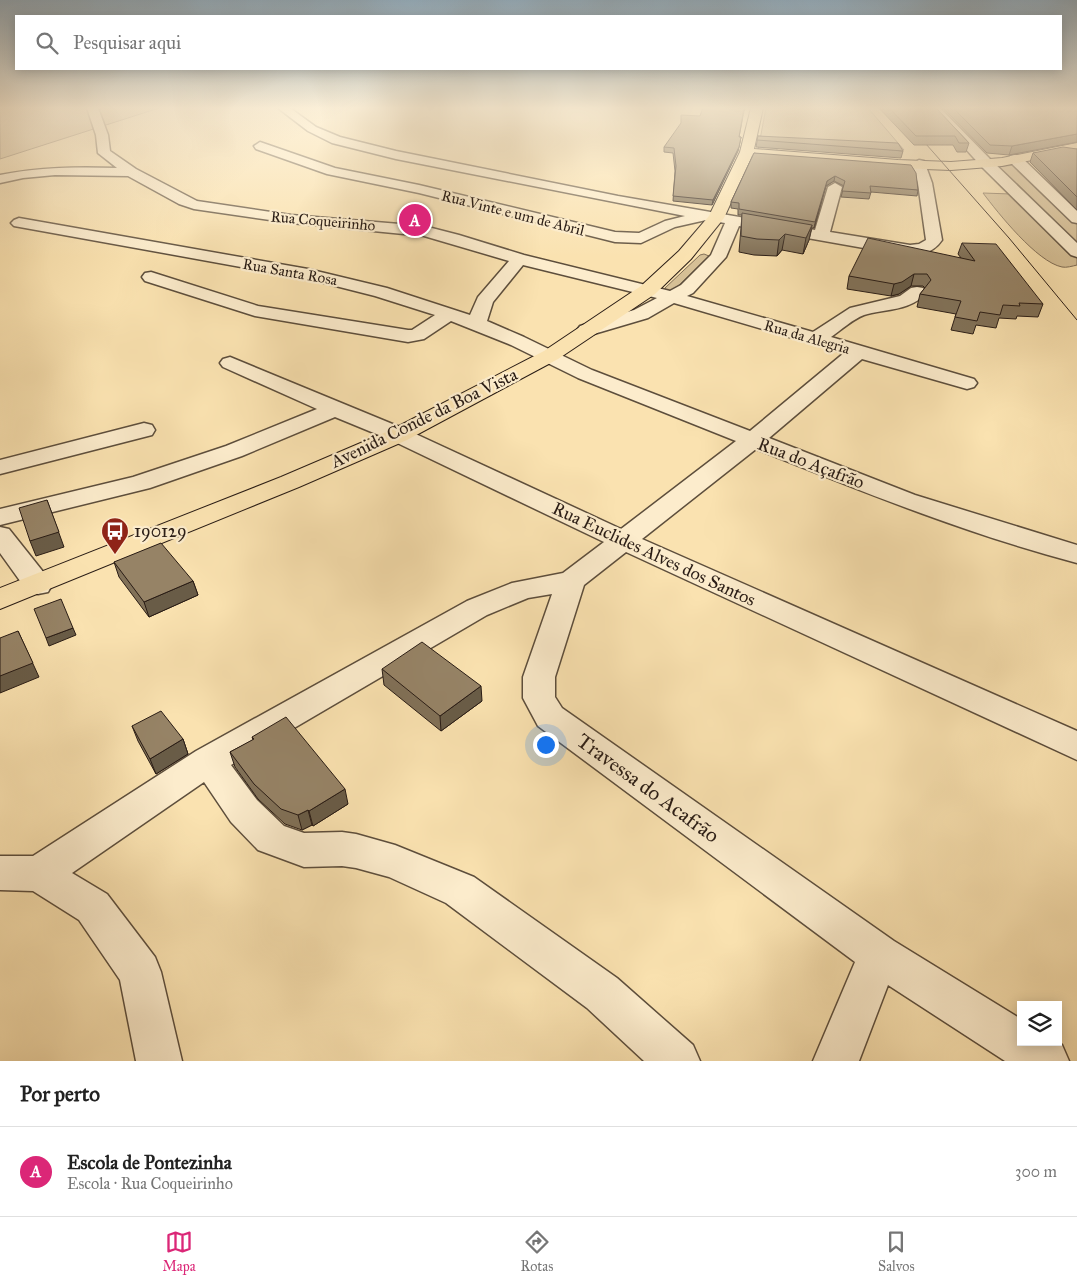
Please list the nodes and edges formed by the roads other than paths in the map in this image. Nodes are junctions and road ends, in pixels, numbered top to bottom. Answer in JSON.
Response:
{"nodes":[{"id":1,"x":110,"y":158,"type":"edge"},
{"id":2,"x":293,"y":158,"type":"edge"},
{"id":3,"x":407,"y":158,"type":"edge"},
{"id":4,"x":745,"y":158,"type":"edge"},
{"id":5,"x":826,"y":158,"type":"edge"},
{"id":6,"x":981,"y":158,"type":"edge"},
{"id":7,"x":1024,"y":158,"type":"edge"},
{"id":8,"x":1015,"y":159,"type":"junction"},
{"id":9,"x":919,"y":164,"type":"junction"},
{"id":10,"x":987,"y":164,"type":"junction"},
{"id":11,"x":131,"y":172,"type":"junction"},
{"id":12,"x":0,"y":180,"type":"edge"},
{"id":13,"x":835,"y":187,"type":"dead end"},
{"id":14,"x":1021,"y":196,"type":"junction"},
{"id":15,"x":1055,"y":198,"type":"junction"},
{"id":16,"x":719,"y":218,"type":"junction"},
{"id":17,"x":1077,"y":218,"type":"edge"},
{"id":18,"x":19,"y":223,"type":"dead end"},
{"id":19,"x":821,"y":237,"type":"junction"},
{"id":20,"x":690,"y":248,"type":"junction"},
{"id":21,"x":1077,"y":252,"type":"edge"},
{"id":22,"x":720,"y":253,"type":"junction"},
{"id":23,"x":519,"y":260,"type":"junction"},
{"id":24,"x":151,"y":277,"type":"dead end"},
{"id":25,"x":648,"y":290,"type":"junction"},
{"id":26,"x":917,"y":292,"type":"dead end"},
{"id":27,"x":673,"y":298,"type":"junction"},
{"id":28,"x":450,"y":313,"type":"junction"},
{"id":29,"x":477,"y":322,"type":"junction"},
{"id":30,"x":587,"y":330,"type":"junction"},
{"id":31,"x":816,"y":340,"type":"junction"},
{"id":32,"x":858,"y":352,"type":"junction"},
{"id":33,"x":551,"y":356,"type":"junction"},
{"id":34,"x":230,"y":363,"type":"dead end"},
{"id":35,"x":967,"y":383,"type":"dead end"},
{"id":36,"x":335,"y":409,"type":"junction"},
{"id":37,"x":144,"y":430,"type":"dead end"},
{"id":38,"x":399,"y":435,"type":"junction"},
{"id":39,"x":753,"y":440,"type":"junction"},
{"id":40,"x":0,"y":467,"type":"edge"},
{"id":41,"x":0,"y":518,"type":"edge"},
{"id":42,"x":0,"y":535,"type":"edge"},
{"id":43,"x":622,"y":540,"type":"junction"},
{"id":44,"x":1077,"y":554,"type":"edge"},
{"id":45,"x":571,"y":581,"type":"junction"},
{"id":46,"x":38,"y":585,"type":"junction"},
{"id":47,"x":0,"y":599,"type":"edge"},
{"id":48,"x":1077,"y":746,"type":"edge"},
{"id":49,"x":208,"y":761,"type":"junction"},
{"id":50,"x":0,"y":873,"type":"edge"},
{"id":51,"x":39,"y":874,"type":"junction"},
{"id":52,"x":879,"y":955,"type":"junction"},
{"id":53,"x":159,"y":1061,"type":"edge"},
{"id":54,"x":677,"y":1061,"type":"edge"},
{"id":55,"x":836,"y":1061,"type":"edge"},
{"id":56,"x":1046,"y":1061,"type":"edge"}],
"edges":[{"from":1,"to":11,"type":"street"},
{"from":2,"to":16,"type":"street","name":"Rua Vinte e um de Abril"},
{"from":3,"to":16,"type":"street"},
{"from":4,"to":16,"type":"main road","name":"Avenida Conde da Boa Vista"},
{"from":5,"to":9,"type":"main road"},
{"from":6,"to":10,"type":"street"},
{"from":7,"to":8,"type":"main road"},
{"from":8,"to":10,"type":"main road"},
{"from":8,"to":15,"type":"street"},
{"from":9,"to":10,"type":"main road"},
{"from":9,"to":19,"type":"street"},
{"from":10,"to":14,"type":"street"},
{"from":11,"to":12,"type":"street","name":"Rua Coqueirinho"},
{"from":11,"to":23,"type":"street","name":"Rua Coqueirinho"},
{"from":13,"to":19,"type":"street"},
{"from":14,"to":15,"type":"street"},
{"from":14,"to":21,"type":"street"},
{"from":15,"to":17,"type":"street"},
{"from":16,"to":19,"type":"street"},
{"from":16,"to":20,"type":"main road","name":"Avenida Conde da Boa Vista"},
{"from":16,"to":22,"type":"street"},
{"from":18,"to":28,"type":"street","name":"Rua Santa Rosa"},
{"from":20,"to":22,"type":"street"},
{"from":20,"to":25,"type":"main road","name":"Avenida Conde da Boa Vista"},
{"from":22,"to":27,"type":"street"},
{"from":23,"to":25,"type":"street","name":"Rua Coqueirinho"},
{"from":23,"to":29,"type":"street"},
{"from":24,"to":28,"type":"street"},
{"from":25,"to":27,"type":"street","name":"Rua da Alegria"},
{"from":25,"to":30,"type":"main road","name":"Avenida Conde da Boa Vista"},
{"from":26,"to":31,"type":"street"},
{"from":27,"to":30,"type":"street"},
{"from":27,"to":31,"type":"street","name":"Rua da Alegria"},
{"from":28,"to":29,"type":"street","name":"Rua Santa Rosa"},
{"from":29,"to":33,"type":"street","name":"Rua Santa Rosa"},
{"from":30,"to":33,"type":"main road","name":"Avenida Conde da Boa Vista"},
{"from":31,"to":32,"type":"street","name":"Rua da Alegria"},
{"from":32,"to":35,"type":"street","name":"Rua da Alegria"},
{"from":32,"to":39,"type":"street"},
{"from":33,"to":38,"type":"main road","name":"Avenida Conde da Boa Vista"},
{"from":33,"to":39,"type":"street","name":"Rua do Açafrão"},
{"from":34,"to":36,"type":"street","name":"Rua Euclides Alves dos Santos"},
{"from":36,"to":38,"type":"street","name":"Rua Euclides Alves dos Santos"},
{"from":36,"to":41,"type":"street"},
{"from":37,"to":40,"type":"street"},
{"from":38,"to":43,"type":"street","name":"Rua Euclides Alves dos Santos"},
{"from":38,"to":46,"type":"main road","name":"Avenida Conde da Boa Vista"},
{"from":39,"to":43,"type":"street"},
{"from":39,"to":44,"type":"street","name":"Rua do Açafrão"},
{"from":42,"to":46,"type":"street"},
{"from":43,"to":45,"type":"street"},
{"from":43,"to":48,"type":"street","name":"Rua Euclides Alves dos Santos"},
{"from":45,"to":49,"type":"street"},
{"from":45,"to":52,"type":"street","name":"Travessa do Acafrão"},
{"from":46,"to":47,"type":"main road","name":"Avenida Conde da Boa Vista"},
{"from":49,"to":51,"type":"street"},
{"from":49,"to":54,"type":"street"},
{"from":50,"to":51,"type":"street"},
{"from":51,"to":53,"type":"street"},
{"from":52,"to":55,"type":"street"},
{"from":52,"to":56,"type":"street","name":"Travessa do Acafrão"}]}
